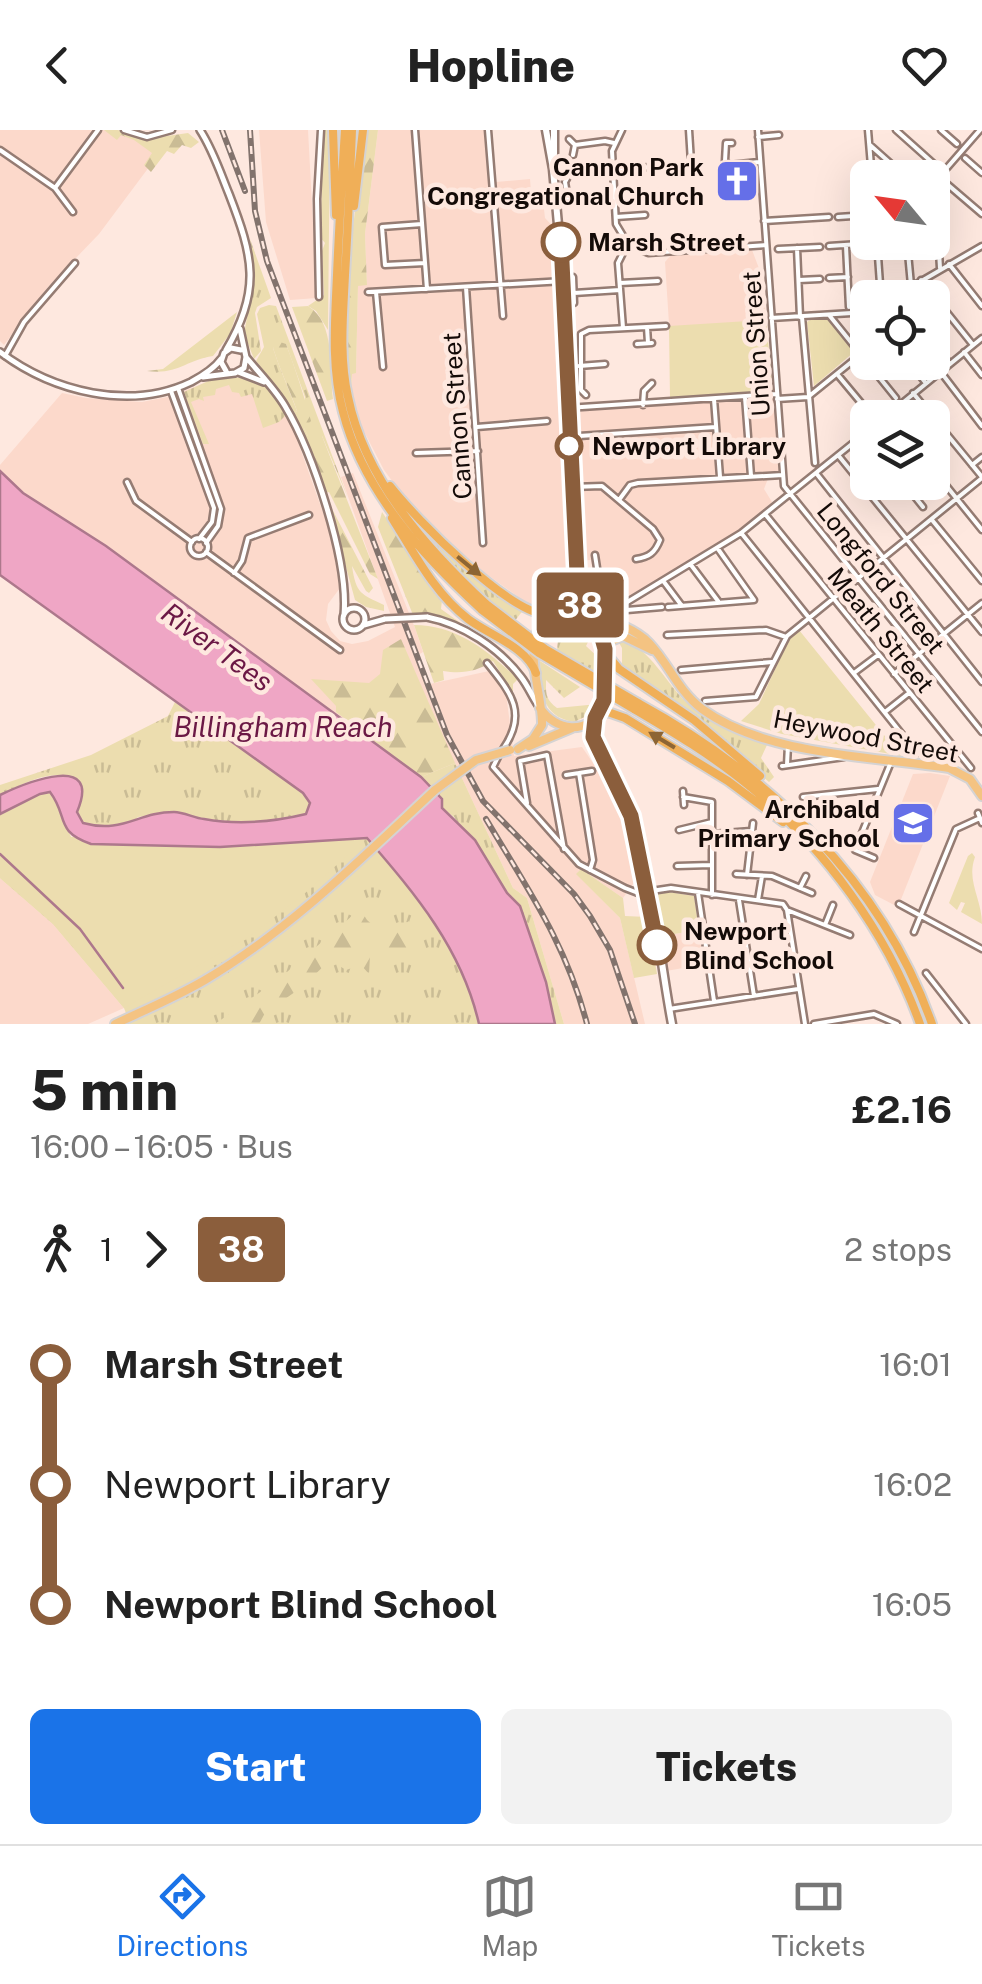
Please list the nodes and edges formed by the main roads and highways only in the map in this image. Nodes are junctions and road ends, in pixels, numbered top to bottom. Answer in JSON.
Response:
{"nodes":[{"id":1,"x":333,"y":130,"type":"edge"},
{"id":2,"x":349,"y":130,"type":"edge"},
{"id":3,"x":364,"y":130,"type":"edge"},
{"id":4,"x":546,"y":130,"type":"edge"},
{"id":5,"x":554,"y":130,"type":"edge"},
{"id":6,"x":554,"y":169,"type":"junction"},
{"id":7,"x":342,"y":265,"type":"junction"},
{"id":8,"x":361,"y":440,"type":"junction"},
{"id":9,"x":370,"y":479,"type":"junction"},
{"id":10,"x":575,"y":547,"type":"junction"},
{"id":11,"x":578,"y":578,"type":"junction"},
{"id":12,"x":484,"y":607,"type":"junction"},
{"id":13,"x":586,"y":613,"type":"junction"},
{"id":14,"x":553,"y":614,"type":"junction"},
{"id":15,"x":611,"y":622,"type":"junction"},
{"id":16,"x":605,"y":650,"type":"junction"},
{"id":17,"x":659,"y":655,"type":"junction"},
{"id":18,"x":533,"y":659,"type":"junction"},
{"id":19,"x":536,"y":672,"type":"joint"},
{"id":20,"x":636,"y":706,"type":"junction"},
{"id":21,"x":540,"y":707,"type":"junction"},
{"id":22,"x":596,"y":717,"type":"junction"},
{"id":23,"x":573,"y":728,"type":"junction"},
{"id":24,"x":600,"y":749,"type":"junction"},
{"id":25,"x":514,"y":750,"type":"junction"},
{"id":26,"x":979,"y":781,"type":"edge"},
{"id":27,"x":982,"y":796,"type":"edge"},
{"id":28,"x":814,"y":834,"type":"junction"},
{"id":29,"x":815,"y":852,"type":"junction"},
{"id":30,"x":115,"y":1024,"type":"edge"},
{"id":31,"x":672,"y":1024,"type":"edge"},
{"id":32,"x":920,"y":1024,"type":"edge"},
{"id":33,"x":932,"y":1024,"type":"edge"}],
"edges":[{"from":1,"to":7,"type":"highway"},
{"from":2,"to":7,"type":"highway"},
{"from":3,"to":7,"type":"highway"},
{"from":4,"to":6,"type":"main road"},
{"from":5,"to":6,"type":"main road"},
{"from":6,"to":10,"type":"main road"},
{"from":7,"to":8,"type":"highway"},
{"from":7,"to":9,"type":"highway"},
{"from":8,"to":12,"type":"highway"},
{"from":8,"to":14,"type":"highway","one_way":true},
{"from":9,"to":12,"type":"highway"},
{"from":9,"to":18,"type":"highway"},
{"from":10,"to":11,"type":"main road"},
{"from":10,"to":14,"type":"main road"},
{"from":11,"to":13,"type":"main road"},
{"from":11,"to":15,"type":"main road"},
{"from":12,"to":20,"type":"highway","bridge":true},
{"from":13,"to":14,"type":"main road"},
{"from":13,"to":15,"type":"main road","name":"Heywood Street"},
{"from":13,"to":16,"type":"main road"},
{"from":14,"to":18,"type":"main road"},
{"from":15,"to":17,"type":"main road","name":"Heywood Street"},
{"from":16,"to":17,"type":"main road"},
{"from":16,"to":22,"type":"main road"},
{"from":16,"to":28,"type":"highway"},
{"from":17,"to":26,"type":"main road","name":"Heywood Street"},
{"from":18,"to":19,"type":"highway"},
{"from":19,"to":21,"type":"main road"},
{"from":20,"to":28,"type":"highway"},
{"from":20,"to":29,"type":"highway"},
{"from":21,"to":23,"type":"main road"},
{"from":21,"to":25,"type":"main road"},
{"from":22,"to":23,"type":"main road"},
{"from":22,"to":24,"type":"main road"},
{"from":29,"to":22,"type":"highway","one_way":true},
{"from":23,"to":24,"type":"main road"},
{"from":23,"to":25,"type":"main road"},
{"from":24,"to":31,"type":"main road"},
{"from":25,"to":30,"type":"main road","bridge":true},
{"from":26,"to":27,"type":"main road"},
{"from":28,"to":33,"type":"highway"},
{"from":29,"to":32,"type":"highway"}]}
